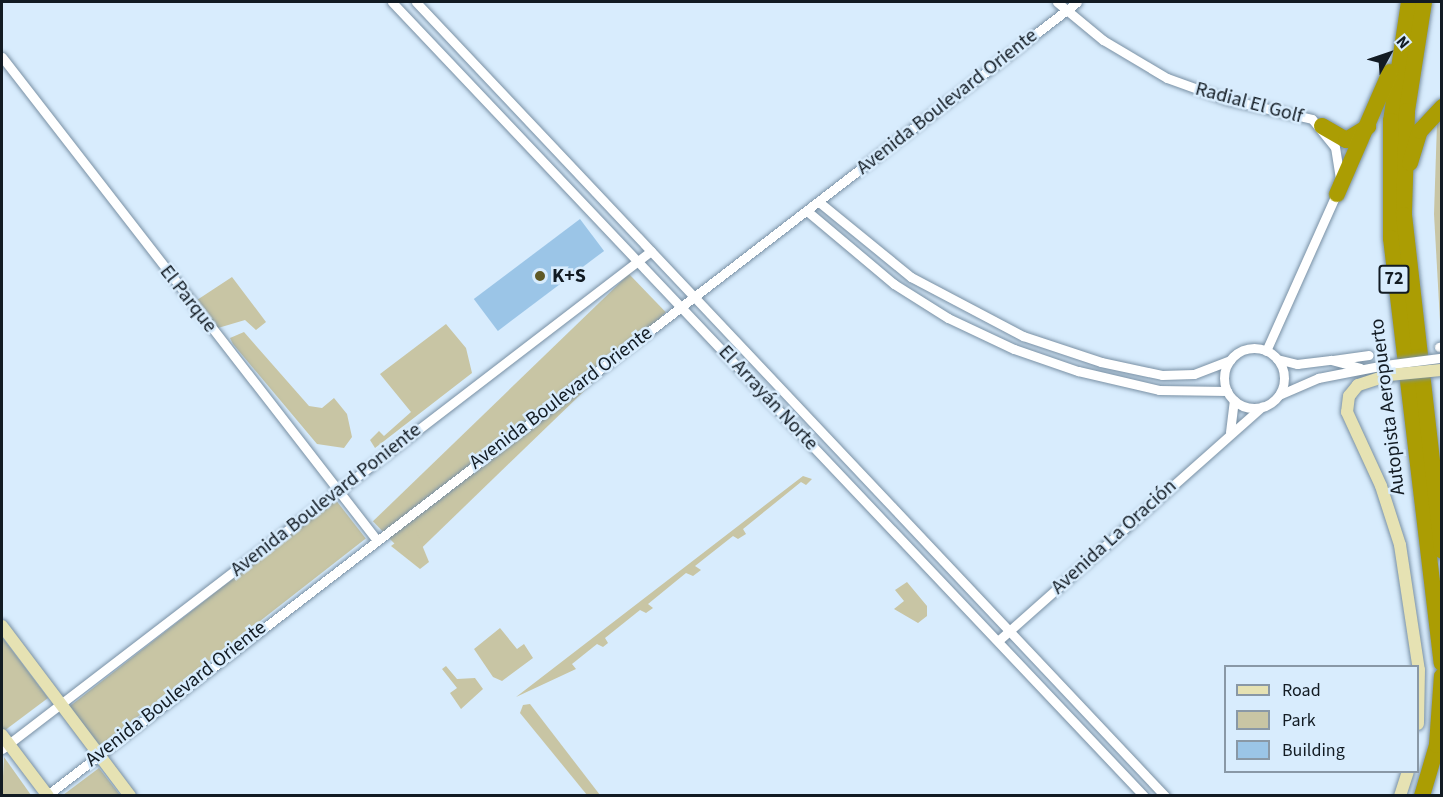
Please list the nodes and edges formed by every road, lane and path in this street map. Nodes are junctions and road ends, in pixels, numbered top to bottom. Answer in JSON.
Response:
{"nodes":[{"id":1,"x":392,"y":2,"type":"edge"},
{"id":2,"x":416,"y":2,"type":"edge"},
{"id":3,"x":1057,"y":2,"type":"edge"},
{"id":4,"x":1077,"y":2,"type":"edge"},
{"id":5,"x":1410,"y":2,"type":"edge"},
{"id":6,"x":1424,"y":2,"type":"edge"},
{"id":7,"x":1066,"y":10,"type":"junction"},
{"id":8,"x":1402,"y":37,"type":"junction"},
{"id":9,"x":2,"y":57,"type":"edge"},
{"id":10,"x":1442,"y":107,"type":"edge"},
{"id":11,"x":1322,"y":126,"type":"junction"},
{"id":12,"x":1368,"y":126,"type":"junction"},
{"id":13,"x":1404,"y":187,"type":"junction"},
{"id":14,"x":1337,"y":194,"type":"junction"},
{"id":15,"x":819,"y":202,"type":"junction"},
{"id":16,"x":807,"y":212,"type":"junction"},
{"id":17,"x":651,"y":251,"type":"junction"},
{"id":18,"x":639,"y":260,"type":"junction"},
{"id":19,"x":694,"y":297,"type":"junction"},
{"id":20,"x":682,"y":306,"type":"junction"},
{"id":21,"x":1266,"y":351,"type":"junction"},
{"id":22,"x":1369,"y":355,"type":"dead end"},
{"id":23,"x":1277,"y":359,"type":"junction"},
{"id":24,"x":1230,"y":360,"type":"junction"},
{"id":25,"x":1331,"y":360,"type":"junction"},
{"id":26,"x":1441,"y":364,"type":"edge"},
{"id":27,"x":1371,"y":368,"type":"junction"},
{"id":28,"x":1387,"y":370,"type":"junction"},
{"id":29,"x":1227,"y":391,"type":"junction"},
{"id":30,"x":1279,"y":394,"type":"junction"},
{"id":31,"x":1234,"y":400,"type":"junction"},
{"id":32,"x":1262,"y":407,"type":"junction"},
{"id":33,"x":1230,"y":432,"type":"junction"},
{"id":34,"x":338,"y":491,"type":"junction"},
{"id":35,"x":376,"y":539,"type":"junction"},
{"id":36,"x":1442,"y":551,"type":"edge"},
{"id":37,"x":2,"y":626,"type":"edge"},
{"id":38,"x":1009,"y":630,"type":"junction"},
{"id":39,"x":998,"y":641,"type":"junction"},
{"id":40,"x":1442,"y":663,"type":"edge"},
{"id":41,"x":1417,"y":665,"type":"edge"},
{"id":42,"x":1442,"y":676,"type":"edge"},
{"id":43,"x":61,"y":704,"type":"junction"},
{"id":44,"x":4,"y":743,"type":"edge"},
{"id":45,"x":99,"y":754,"type":"junction"},
{"id":46,"x":1407,"y":773,"type":"edge"},
{"id":47,"x":47,"y":795,"type":"edge"},
{"id":48,"x":130,"y":795,"type":"edge"},
{"id":49,"x":1144,"y":795,"type":"edge"},
{"id":50,"x":1166,"y":795,"type":"edge"},
{"id":51,"x":1400,"y":795,"type":"edge"},
{"id":52,"x":1422,"y":795,"type":"edge"}],
"edges":[{"from":1,"to":18,"type":"street","name":"El Arrayán Norte"},
{"from":2,"to":17,"type":"street","name":"El Arrayán Norte"},
{"from":3,"to":7,"type":"street","name":"Radial El Golf"},
{"from":4,"to":7,"type":"street","name":"Avenida Boulevard Oriente"},
{"from":5,"to":8,"type":"highway","name":"Autopista Aeropuerto","number":"72"},
{"from":6,"to":13,"type":"highway","name":"Autopista Aeropuerto","number":"72"},
{"from":7,"to":11,"type":"street","name":"Radial El Golf"},
{"from":7,"to":15,"type":"street","name":"Avenida Boulevard Oriente"},
{"from":8,"to":12,"type":"highway"},
{"from":8,"to":40,"type":"highway","name":"Autopista Aeropuerto","number":"72"},
{"from":9,"to":34,"type":"street","name":"El Parque"},
{"from":10,"to":13,"type":"highway"},
{"from":11,"to":12,"type":"highway"},
{"from":11,"to":14,"type":"street"},
{"from":12,"to":14,"type":"highway"},
{"from":13,"to":36,"type":"highway","name":"Autopista Aeropuerto","number":"72"},
{"from":14,"to":21,"type":"street"},
{"from":15,"to":16,"type":"street","name":"Avenida Boulevard Oriente"},
{"from":15,"to":24,"type":"street"},
{"from":16,"to":19,"type":"street","name":"Avenida Boulevard Oriente"},
{"from":16,"to":29,"type":"street"},
{"from":17,"to":18,"type":"street","name":"Avenida Boulevard Poniente"},
{"from":17,"to":19,"type":"street","name":"El Arrayán Norte"},
{"from":18,"to":20,"type":"street","name":"El Arrayán Norte"},
{"from":18,"to":34,"type":"street","name":"Avenida Boulevard Poniente"},
{"from":19,"to":20,"type":"street","name":"Avenida Boulevard Oriente"},
{"from":19,"to":38,"type":"street","name":"El Arrayán Norte"},
{"from":20,"to":35,"type":"street","name":"Avenida Boulevard Oriente"},
{"from":20,"to":39,"type":"street","name":"El Arrayán Norte"},
{"from":21,"to":23,"type":"street"},
{"from":21,"to":24,"type":"street"},
{"from":22,"to":25,"type":"street"},
{"from":23,"to":25,"type":"street"},
{"from":23,"to":30,"type":"street"},
{"from":24,"to":29,"type":"street"},
{"from":25,"to":27,"type":"street"},
{"from":26,"to":28,"type":"street","bridge":true},
{"from":27,"to":28,"type":"street"},
{"from":27,"to":30,"type":"street"},
{"from":28,"to":41,"type":"street"},
{"from":29,"to":31,"type":"street"},
{"from":30,"to":32,"type":"street"},
{"from":31,"to":32,"type":"street"},
{"from":31,"to":33,"type":"street"},
{"from":32,"to":33,"type":"street","name":"Avenida La Oración"},
{"from":33,"to":38,"type":"street","name":"Avenida La Oración"},
{"from":34,"to":35,"type":"street","name":"El Parque"},
{"from":34,"to":43,"type":"street","name":"Avenida Boulevard Poniente"},
{"from":35,"to":45,"type":"street","name":"Avenida Boulevard Oriente"},
{"from":37,"to":43,"type":"street"},
{"from":38,"to":39,"type":"street","name":"Avenida La Oración"},
{"from":38,"to":50,"type":"street","name":"El Arrayán Norte"},
{"from":39,"to":49,"type":"street","name":"El Arrayán Norte"},
{"from":42,"to":52,"type":"highway"},
{"from":43,"to":44,"type":"street","name":"Avenida Boulevard Poniente"},
{"from":43,"to":45,"type":"street"},
{"from":44,"to":47,"type":"street"},
{"from":45,"to":47,"type":"street","name":"Avenida Boulevard Oriente"},
{"from":45,"to":48,"type":"street"},
{"from":46,"to":51,"type":"street"}]}
